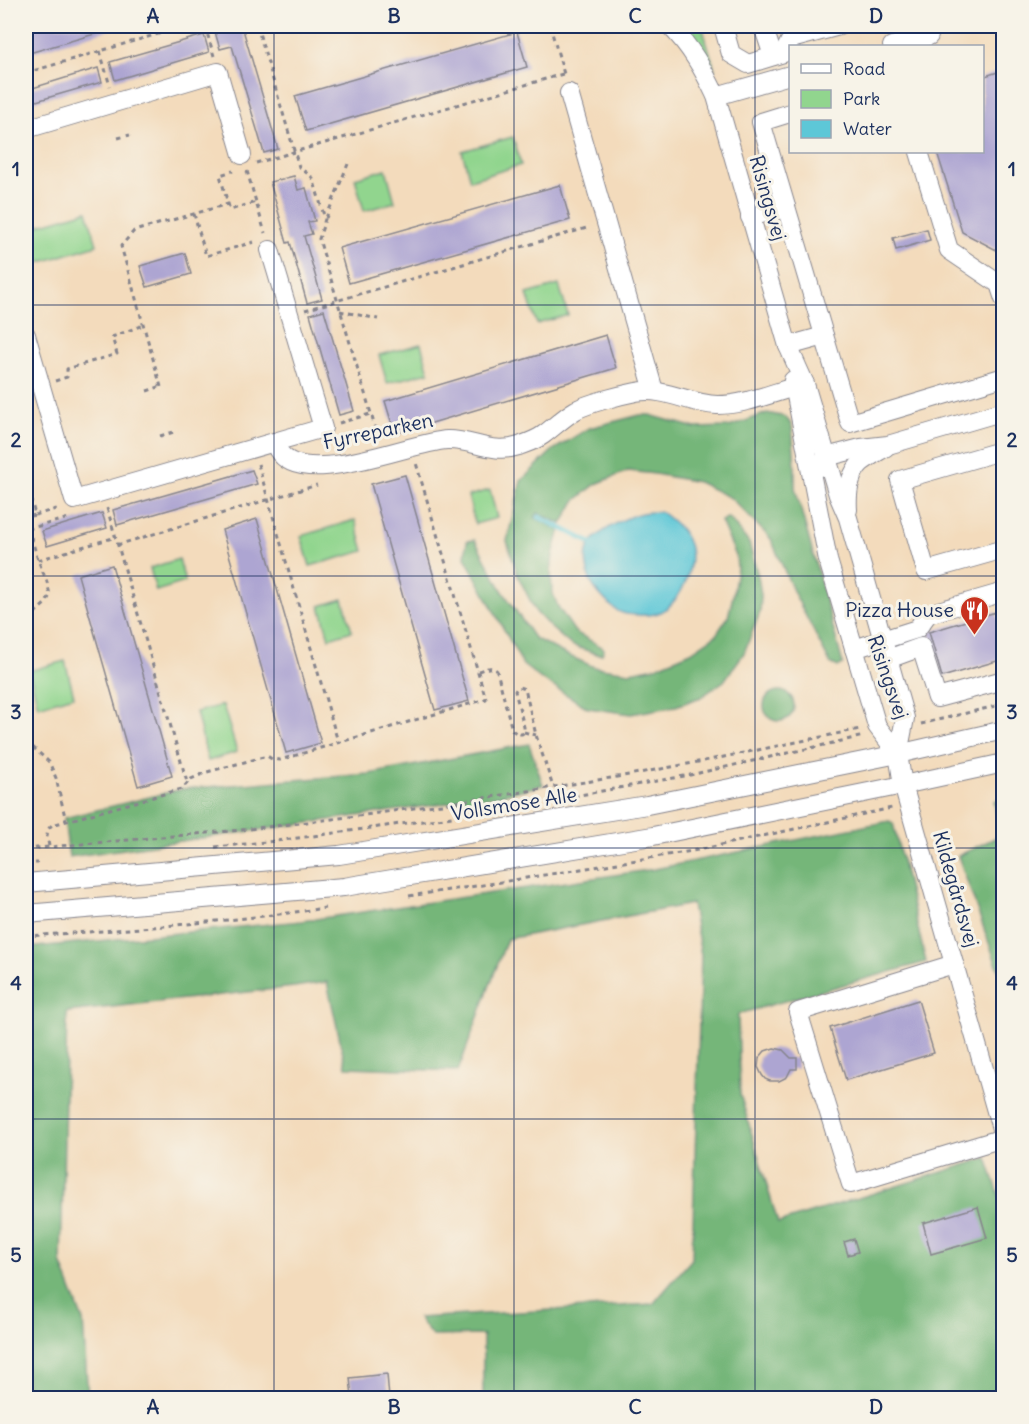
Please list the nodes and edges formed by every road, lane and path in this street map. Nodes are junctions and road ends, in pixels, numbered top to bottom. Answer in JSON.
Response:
{"nodes":[{"id":1,"x":185,"y":26,"type":"edge"},
{"id":2,"x":206,"y":26,"type":"edge"},
{"id":3,"x":257,"y":26,"type":"edge"},
{"id":4,"x":550,"y":26,"type":"edge"},
{"id":5,"x":670,"y":26,"type":"edge"},
{"id":6,"x":723,"y":26,"type":"edge"},
{"id":7,"x":764,"y":26,"type":"edge"},
{"id":8,"x":839,"y":26,"type":"edge"},
{"id":9,"x":926,"y":26,"type":"edge"},
{"id":10,"x":896,"y":45,"type":"edge"},
{"id":11,"x":100,"y":51,"type":"junction"},
{"id":12,"x":773,"y":56,"type":"junction"},
{"id":13,"x":218,"y":72,"type":"junction"},
{"id":14,"x":26,"y":73,"type":"edge"},
{"id":15,"x":789,"y":75,"type":"edge"},
{"id":16,"x":569,"y":93,"type":"dead end"},
{"id":17,"x":716,"y":96,"type":"junction"},
{"id":18,"x":115,"y":103,"type":"junction"},
{"id":19,"x":789,"y":113,"type":"edge"},
{"id":20,"x":26,"y":129,"type":"edge"},
{"id":21,"x":130,"y":135,"type":"dead end"},
{"id":22,"x":118,"y":138,"type":"dead end"},
{"id":23,"x":294,"y":152,"type":"junction"},
{"id":24,"x":920,"y":153,"type":"edge"},
{"id":25,"x":244,"y":161,"type":"junction"},
{"id":26,"x":264,"y":161,"type":"dead end"},
{"id":27,"x":348,"y":164,"type":"dead end"},
{"id":28,"x":256,"y":202,"type":"junction"},
{"id":29,"x":228,"y":204,"type":"junction"},
{"id":30,"x":786,"y":207,"type":"junction"},
{"id":31,"x":194,"y":214,"type":"junction"},
{"id":32,"x":750,"y":217,"type":"junction"},
{"id":33,"x":326,"y":219,"type":"junction"},
{"id":34,"x":606,"y":223,"type":"junction"},
{"id":35,"x":268,"y":244,"type":"junction"},
{"id":36,"x":1004,"y":299,"type":"edge"},
{"id":37,"x":338,"y":301,"type":"junction"},
{"id":38,"x":309,"y":309,"type":"dead end"},
{"id":39,"x":340,"y":311,"type":"junction"},
{"id":40,"x":378,"y":320,"type":"dead end"},
{"id":41,"x":143,"y":325,"type":"junction"},
{"id":42,"x":26,"y":334,"type":"edge"},
{"id":43,"x":824,"y":336,"type":"junction"},
{"id":44,"x":788,"y":346,"type":"junction"},
{"id":45,"x":1004,"y":377,"type":"edge"},
{"id":46,"x":40,"y":385,"type":"junction"},
{"id":47,"x":800,"y":385,"type":"junction"},
{"id":48,"x":147,"y":391,"type":"dead end"},
{"id":49,"x":654,"y":391,"type":"junction"},
{"id":50,"x":1004,"y":411,"type":"edge"},
{"id":51,"x":371,"y":414,"type":"junction"},
{"id":52,"x":342,"y":422,"type":"dead end"},
{"id":53,"x":375,"y":427,"type":"dead end"},
{"id":54,"x":174,"y":432,"type":"dead end"},
{"id":55,"x":160,"y":436,"type":"dead end"},
{"id":56,"x":275,"y":442,"type":"junction"},
{"id":57,"x":888,"y":445,"type":"junction"},
{"id":58,"x":411,"y":447,"type":"junction"},
{"id":59,"x":1004,"y":450,"type":"edge"},
{"id":60,"x":826,"y":457,"type":"junction"},
{"id":61,"x":258,"y":467,"type":"dead end"},
{"id":62,"x":812,"y":479,"type":"junction"},
{"id":63,"x":26,"y":481,"type":"edge"},
{"id":64,"x":321,"y":484,"type":"dead end"},
{"id":65,"x":268,"y":500,"type":"junction"},
{"id":66,"x":107,"y":506,"type":"dead end"},
{"id":67,"x":56,"y":508,"type":"dead end"},
{"id":68,"x":35,"y":515,"type":"junction"},
{"id":69,"x":71,"y":517,"type":"dead end"},
{"id":70,"x":848,"y":518,"type":"junction"},
{"id":71,"x":26,"y":519,"type":"edge"},
{"id":72,"x":28,"y":529,"type":"junction"},
{"id":73,"x":116,"y":537,"type":"junction"},
{"id":74,"x":117,"y":545,"type":"junction"},
{"id":75,"x":1004,"y":549,"type":"edge"},
{"id":76,"x":38,"y":561,"type":"junction"},
{"id":77,"x":862,"y":566,"type":"junction"},
{"id":78,"x":832,"y":574,"type":"junction"},
{"id":79,"x":1004,"y":592,"type":"edge"},
{"id":80,"x":26,"y":621,"type":"edge"},
{"id":81,"x":883,"y":640,"type":"junction"},
{"id":82,"x":854,"y":649,"type":"junction"},
{"id":83,"x":888,"y":659,"type":"junction"},
{"id":84,"x":478,"y":671,"type":"junction"},
{"id":85,"x":1004,"y":680,"type":"edge"},
{"id":86,"x":1004,"y":704,"type":"edge"},
{"id":87,"x":903,"y":728,"type":"junction"},
{"id":88,"x":880,"y":729,"type":"junction"},
{"id":89,"x":1004,"y":730,"type":"edge"},
{"id":90,"x":524,"y":732,"type":"junction"},
{"id":91,"x":536,"y":735,"type":"junction"},
{"id":92,"x":26,"y":741,"type":"edge"},
{"id":93,"x":338,"y":742,"type":"junction"},
{"id":94,"x":898,"y":754,"type":"junction"},
{"id":95,"x":1004,"y":763,"type":"edge"},
{"id":96,"x":187,"y":782,"type":"junction"},
{"id":97,"x":903,"y":785,"type":"junction"},
{"id":98,"x":553,"y":787,"type":"junction"},
{"id":99,"x":496,"y":810,"type":"dead end"},
{"id":100,"x":462,"y":816,"type":"dead end"},
{"id":101,"x":66,"y":821,"type":"junction"},
{"id":102,"x":49,"y":846,"type":"junction"},
{"id":103,"x":205,"y":847,"type":"dead end"},
{"id":104,"x":26,"y":849,"type":"edge"},
{"id":105,"x":44,"y":862,"type":"dead end"},
{"id":106,"x":26,"y":863,"type":"edge"},
{"id":107,"x":26,"y":883,"type":"edge"},
{"id":108,"x":26,"y":914,"type":"edge"},
{"id":109,"x":954,"y":964,"type":"junction"},
{"id":110,"x":1003,"y":1138,"type":"edge"}],
"edges":[{"from":1,"to":11,"type":"path"},
{"from":2,"to":13,"type":"path"},
{"from":3,"to":23,"type":"path"},
{"from":4,"to":23,"type":"path"},
{"from":5,"to":17,"type":"street","name":"Risingsvej"},
{"from":6,"to":12,"type":"street"},
{"from":7,"to":12,"type":"street"},
{"from":8,"to":12,"type":"street"},
{"from":9,"to":10,"type":"street"},
{"from":11,"to":14,"type":"path"},
{"from":11,"to":18,"type":"path"},
{"from":13,"to":18,"type":"street"},
{"from":13,"to":25,"type":"street"},
{"from":15,"to":17,"type":"street"},
{"from":16,"to":34,"type":"street"},
{"from":17,"to":32,"type":"street","name":"Risingsvej"},
{"from":18,"to":20,"type":"street"},
{"from":19,"to":30,"type":"street"},
{"from":21,"to":22,"type":"path"},
{"from":23,"to":26,"type":"path"},
{"from":23,"to":33,"type":"path"},
{"from":24,"to":36,"type":"street"},
{"from":25,"to":28,"type":"path"},
{"from":25,"to":29,"type":"path"},
{"from":27,"to":33,"type":"path"},
{"from":28,"to":29,"type":"path"},
{"from":28,"to":35,"type":"path"},
{"from":29,"to":31,"type":"path"},
{"from":30,"to":32,"type":"street"},
{"from":30,"to":43,"type":"street"},
{"from":31,"to":35,"type":"path"},
{"from":31,"to":41,"type":"path"},
{"from":32,"to":44,"type":"street","name":"Risingsvej"},
{"from":33,"to":37,"type":"path"},
{"from":34,"to":37,"type":"path"},
{"from":34,"to":49,"type":"street"},
{"from":35,"to":56,"type":"street","name":"Fyrreparken"},
{"from":37,"to":38,"type":"path"},
{"from":37,"to":39,"type":"path"},
{"from":39,"to":40,"type":"path"},
{"from":39,"to":51,"type":"path"},
{"from":41,"to":46,"type":"path"},
{"from":41,"to":48,"type":"path"},
{"from":42,"to":46,"type":"street","name":"Fyrreparken"},
{"from":43,"to":44,"type":"street"},
{"from":43,"to":45,"type":"street"},
{"from":44,"to":47,"type":"street","name":"Risingsvej"},
{"from":46,"to":56,"type":"street","name":"Fyrreparken"},
{"from":47,"to":49,"type":"street","name":"Fyrreparken"},
{"from":47,"to":60,"type":"street","name":"Risingsvej"},
{"from":47,"to":62,"type":"street","name":"Risingsvej"},
{"from":49,"to":58,"type":"street","name":"Fyrreparken"},
{"from":50,"to":57,"type":"street","name":"Risingsvej"},
{"from":51,"to":52,"type":"path"},
{"from":51,"to":53,"type":"path"},
{"from":54,"to":55,"type":"path"},
{"from":56,"to":58,"type":"street","name":"Fyrreparken"},
{"from":57,"to":60,"type":"street","name":"Risingsvej"},
{"from":57,"to":70,"type":"street","name":"Risingsvej"},
{"from":58,"to":84,"type":"path"},
{"from":59,"to":75,"type":"street"},
{"from":60,"to":62,"type":"street"},
{"from":60,"to":70,"type":"street","name":"Risingsvej"},
{"from":61,"to":65,"type":"path"},
{"from":62,"to":78,"type":"street","name":"Risingsvej"},
{"from":63,"to":68,"type":"path"},
{"from":64,"to":65,"type":"path"},
{"from":65,"to":74,"type":"path"},
{"from":65,"to":93,"type":"path"},
{"from":66,"to":73,"type":"path"},
{"from":67,"to":68,"type":"path"},
{"from":68,"to":71,"type":"path"},
{"from":69,"to":72,"type":"path"},
{"from":70,"to":77,"type":"street","name":"Risingsvej"},
{"from":71,"to":72,"type":"path"},
{"from":72,"to":76,"type":"path"},
{"from":73,"to":74,"type":"path"},
{"from":73,"to":76,"type":"path"},
{"from":74,"to":96,"type":"path"},
{"from":76,"to":80,"type":"path"},
{"from":77,"to":78,"type":"street"},
{"from":77,"to":81,"type":"street","name":"Risingsvej"},
{"from":78,"to":82,"type":"street","name":"Risingsvej"},
{"from":79,"to":81,"type":"street"},
{"from":81,"to":82,"type":"street"},
{"from":81,"to":83,"type":"street","name":"Risingsvej"},
{"from":82,"to":88,"type":"street","name":"Risingsvej"},
{"from":83,"to":85,"type":"street"},
{"from":83,"to":87,"type":"street","name":"Risingsvej"},
{"from":84,"to":90,"type":"path"},
{"from":84,"to":93,"type":"path"},
{"from":86,"to":87,"type":"path"},
{"from":87,"to":94,"type":"street","name":"Risingsvej"},
{"from":88,"to":94,"type":"street","name":"Risingsvej"},
{"from":88,"to":98,"type":"path"},
{"from":88,"to":99,"type":"path"},
{"from":89,"to":94,"type":"street","name":"Vollsmose Alle"},
{"from":90,"to":91,"type":"path"},
{"from":90,"to":91,"type":"path"},
{"from":91,"to":98,"type":"path"},
{"from":92,"to":101,"type":"path"},
{"from":93,"to":96,"type":"path"},
{"from":94,"to":97,"type":"street","name":"Kildegårdsvej"},
{"from":94,"to":107,"type":"street","name":"Vollsmose Alle"},
{"from":95,"to":97,"type":"street"},
{"from":96,"to":101,"type":"path"},
{"from":97,"to":108,"type":"street"},
{"from":97,"to":109,"type":"street","name":"Kildegårdsvej"},
{"from":98,"to":102,"type":"path"},
{"from":100,"to":103,"type":"path"},
{"from":101,"to":102,"type":"path"},
{"from":102,"to":104,"type":"path"},
{"from":105,"to":106,"type":"path"},
{"from":109,"to":110,"type":"street","name":"Kildegårdsvej"},
{"from":109,"to":110,"type":"street"}]}
